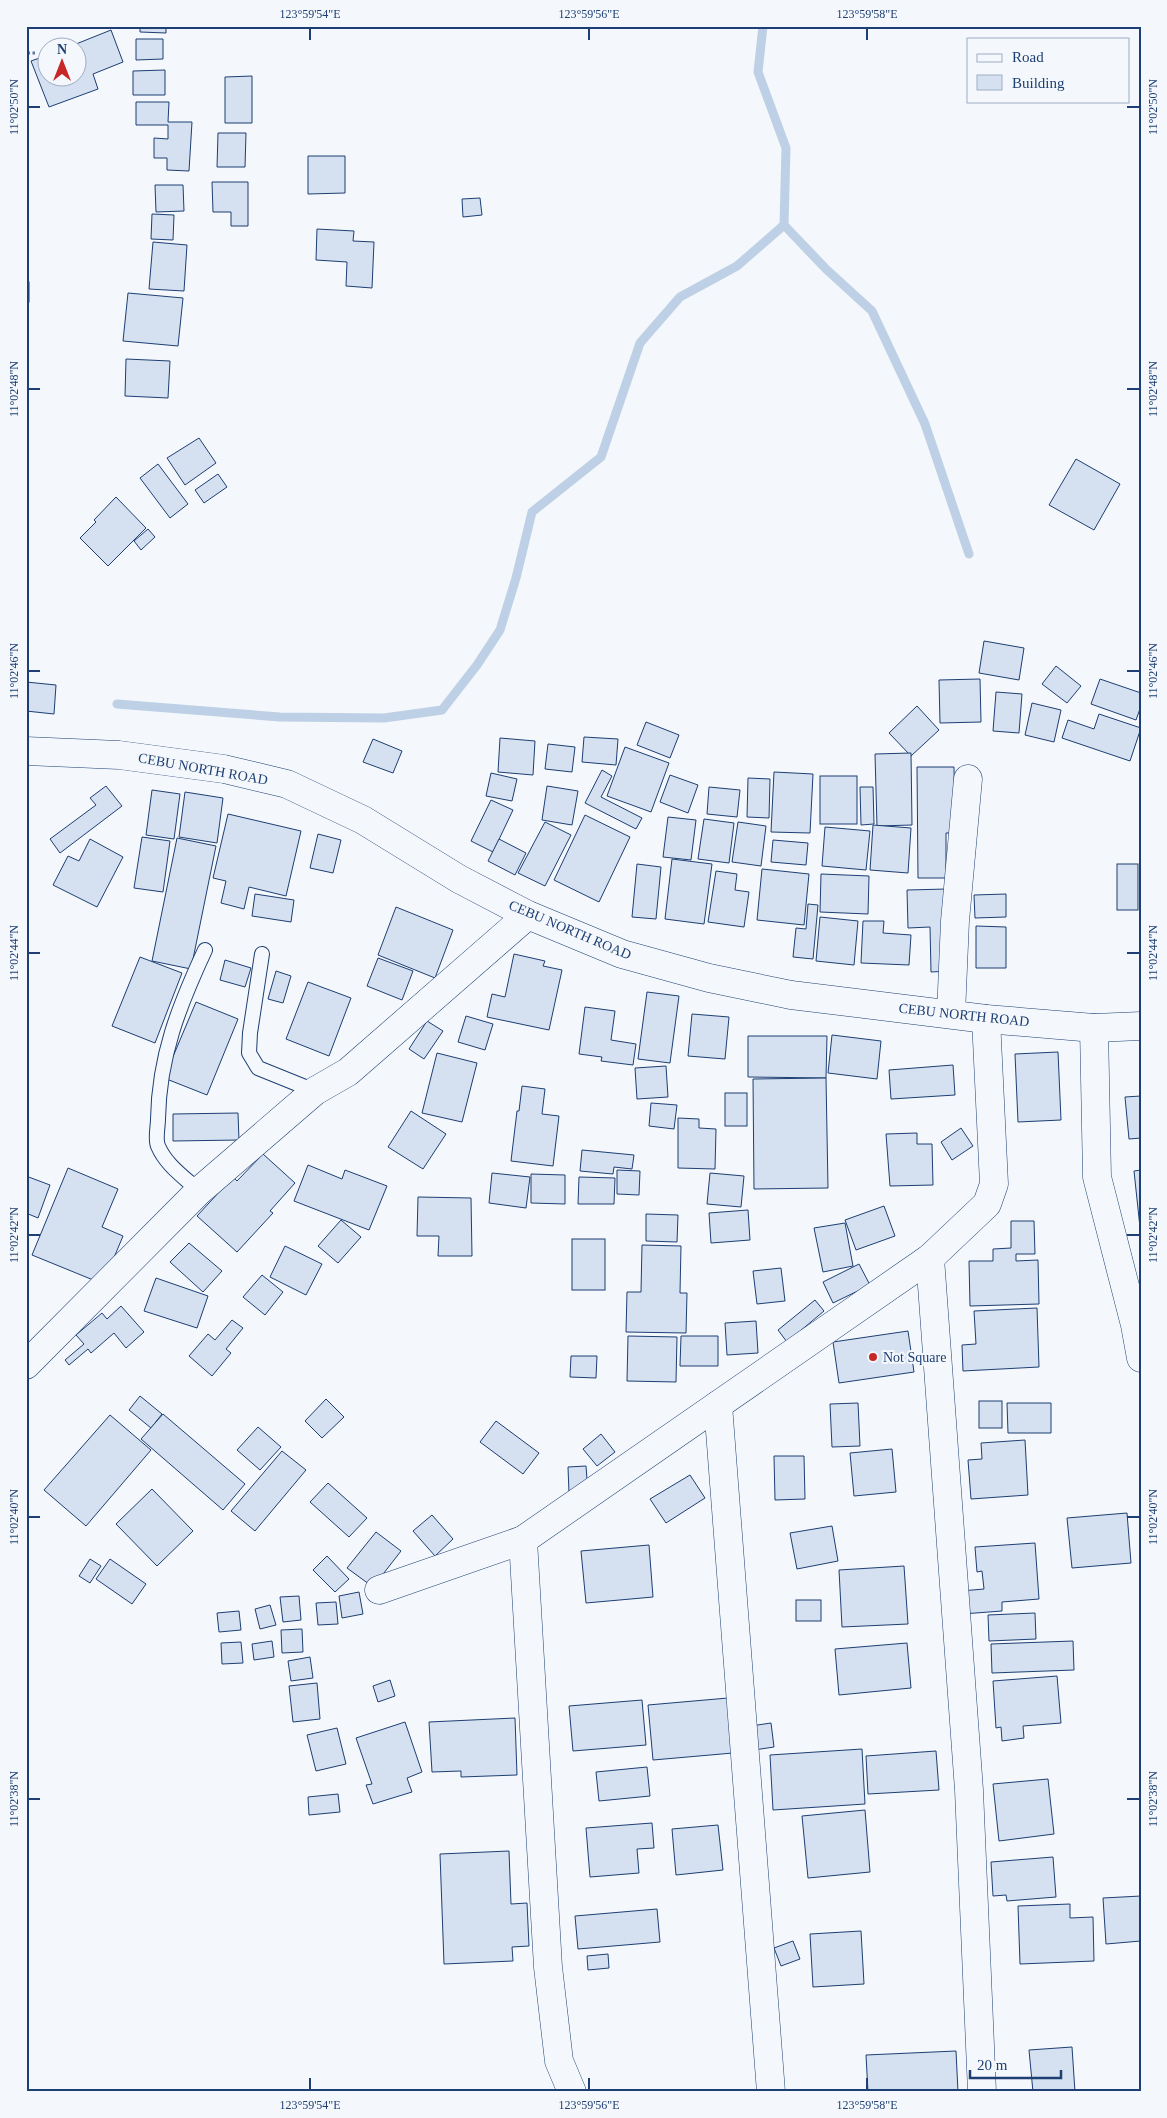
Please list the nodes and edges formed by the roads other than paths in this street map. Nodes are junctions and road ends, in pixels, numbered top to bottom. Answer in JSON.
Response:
{"nodes":[{"id":1,"x":26,"y":751,"type":"edge"},
{"id":2,"x":968,"y":779,"type":"dead end"},
{"id":3,"x":528,"y":915,"type":"junction"},
{"id":4,"x":204,"y":950,"type":"dead end"},
{"id":5,"x":262,"y":954,"type":"dead end"},
{"id":6,"x":951,"y":1014,"type":"junction"},
{"id":7,"x":986,"y":1019,"type":"junction"},
{"id":8,"x":1141,"y":1026,"type":"edge"},
{"id":9,"x":1094,"y":1028,"type":"junction"},
{"id":10,"x":315,"y":1091,"type":"junction"},
{"id":11,"x":199,"y":1191,"type":"junction"},
{"id":12,"x":930,"y":1258,"type":"junction"},
{"id":13,"x":1141,"y":1358,"type":"edge"},
{"id":14,"x":26,"y":1365,"type":"edge"},
{"id":15,"x":718,"y":1405,"type":"junction"},
{"id":16,"x":524,"y":1540,"type":"junction"},
{"id":17,"x":379,"y":1590,"type":"dead end"},
{"id":18,"x":572,"y":2092,"type":"edge"},
{"id":19,"x":771,"y":2092,"type":"edge"},
{"id":20,"x":982,"y":2092,"type":"edge"}],
"edges":[{"from":1,"to":3,"type":"main road","name":"CEBU NORTH ROAD"},
{"from":2,"to":6,"type":"main road"},
{"from":3,"to":6,"type":"main road","name":"CEBU NORTH ROAD"},
{"from":3,"to":10,"type":"main road"},
{"from":4,"to":11,"type":"lane"},
{"from":5,"to":10,"type":"lane"},
{"from":6,"to":7,"type":"main road","name":"CEBU NORTH ROAD"},
{"from":7,"to":9,"type":"main road","name":"CEBU NORTH ROAD"},
{"from":7,"to":12,"type":"main road"},
{"from":8,"to":9,"type":"main road","name":"CEBU NORTH ROAD"},
{"from":9,"to":13,"type":"main road"},
{"from":10,"to":11,"type":"main road"},
{"from":11,"to":14,"type":"main road"},
{"from":12,"to":15,"type":"main road"},
{"from":12,"to":20,"type":"main road"},
{"from":15,"to":16,"type":"main road"},
{"from":15,"to":19,"type":"main road"},
{"from":16,"to":17,"type":"main road"},
{"from":16,"to":18,"type":"main road"}]}
